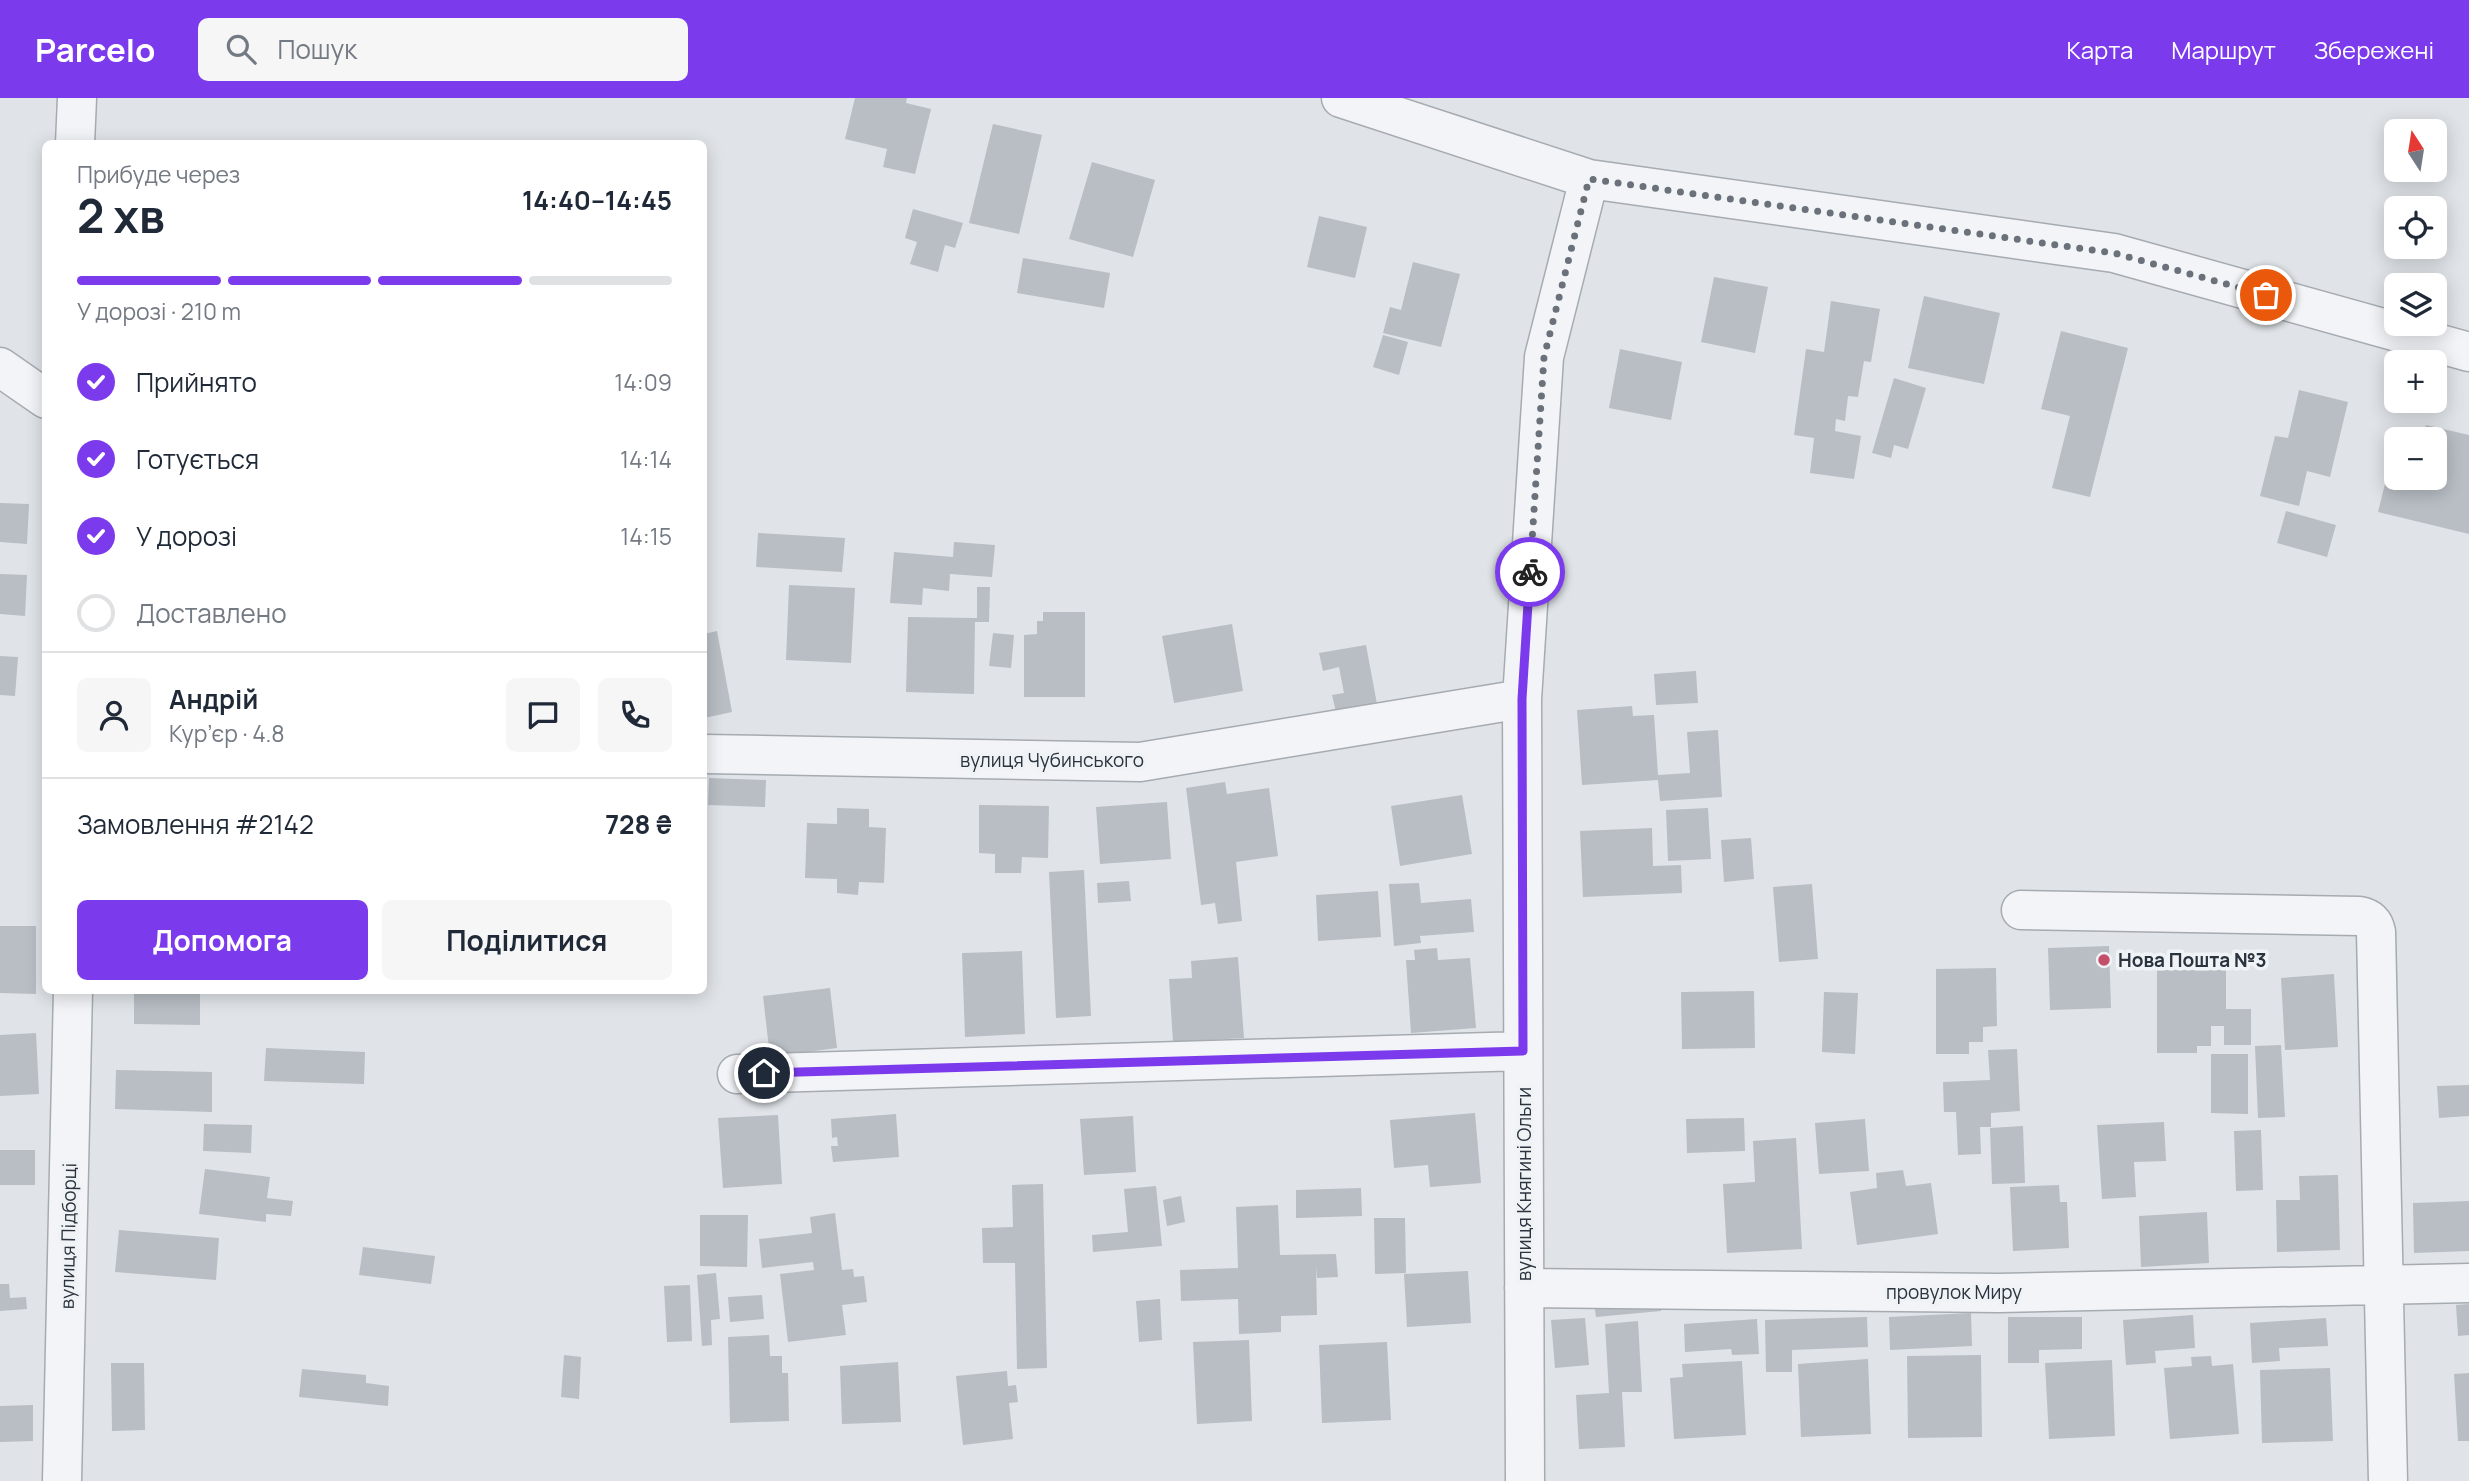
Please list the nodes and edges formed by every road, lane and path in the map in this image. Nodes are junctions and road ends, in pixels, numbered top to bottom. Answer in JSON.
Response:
{"nodes":[{"id":1,"x":77,"y":98,"type":"edge"},
{"id":2,"x":1341,"y":98,"type":"edge"},
{"id":3,"x":75,"y":140,"type":"edge"},
{"id":4,"x":1589,"y":179,"type":"junction"},
{"id":5,"x":2469,"y":352,"type":"edge"},
{"id":6,"x":0,"y":367,"type":"edge"},
{"id":7,"x":42,"y":395,"type":"edge"},
{"id":8,"x":1522,"y":699,"type":"junction"},
{"id":9,"x":707,"y":754,"type":"edge"},
{"id":10,"x":2021,"y":910,"type":"dead end"},
{"id":11,"x":73,"y":994,"type":"edge"},
{"id":12,"x":1523,"y":1051,"type":"junction"},
{"id":13,"x":737,"y":1074,"type":"dead end"},
{"id":14,"x":2469,"y":1283,"type":"edge"},
{"id":15,"x":2384,"y":1284,"type":"junction"},
{"id":16,"x":1524,"y":1289,"type":"junction"},
{"id":17,"x":62,"y":1481,"type":"edge"},
{"id":18,"x":1525,"y":1481,"type":"edge"},
{"id":19,"x":2388,"y":1481,"type":"edge"}],
"edges":[{"from":1,"to":3,"type":"street"},
{"from":2,"to":4,"type":"street"},
{"from":4,"to":5,"type":"street"},
{"from":4,"to":8,"type":"street","name":"вулиця Княгині Ольги"},
{"from":6,"to":7,"type":"street"},
{"from":8,"to":9,"type":"street","name":"вулиця Чубинського"},
{"from":8,"to":12,"type":"street","name":"вулиця Княгині Ольги"},
{"from":10,"to":15,"type":"street"},
{"from":11,"to":17,"type":"street","name":"вулиця Підборці"},
{"from":12,"to":13,"type":"street"},
{"from":12,"to":16,"type":"street","name":"вулиця Княгині Ольги"},
{"from":14,"to":15,"type":"street","name":"провулок Миру"},
{"from":15,"to":16,"type":"street","name":"провулок Миру"},
{"from":15,"to":19,"type":"street"},
{"from":16,"to":18,"type":"street","name":"вулиця Княгині Ольги"}]}
